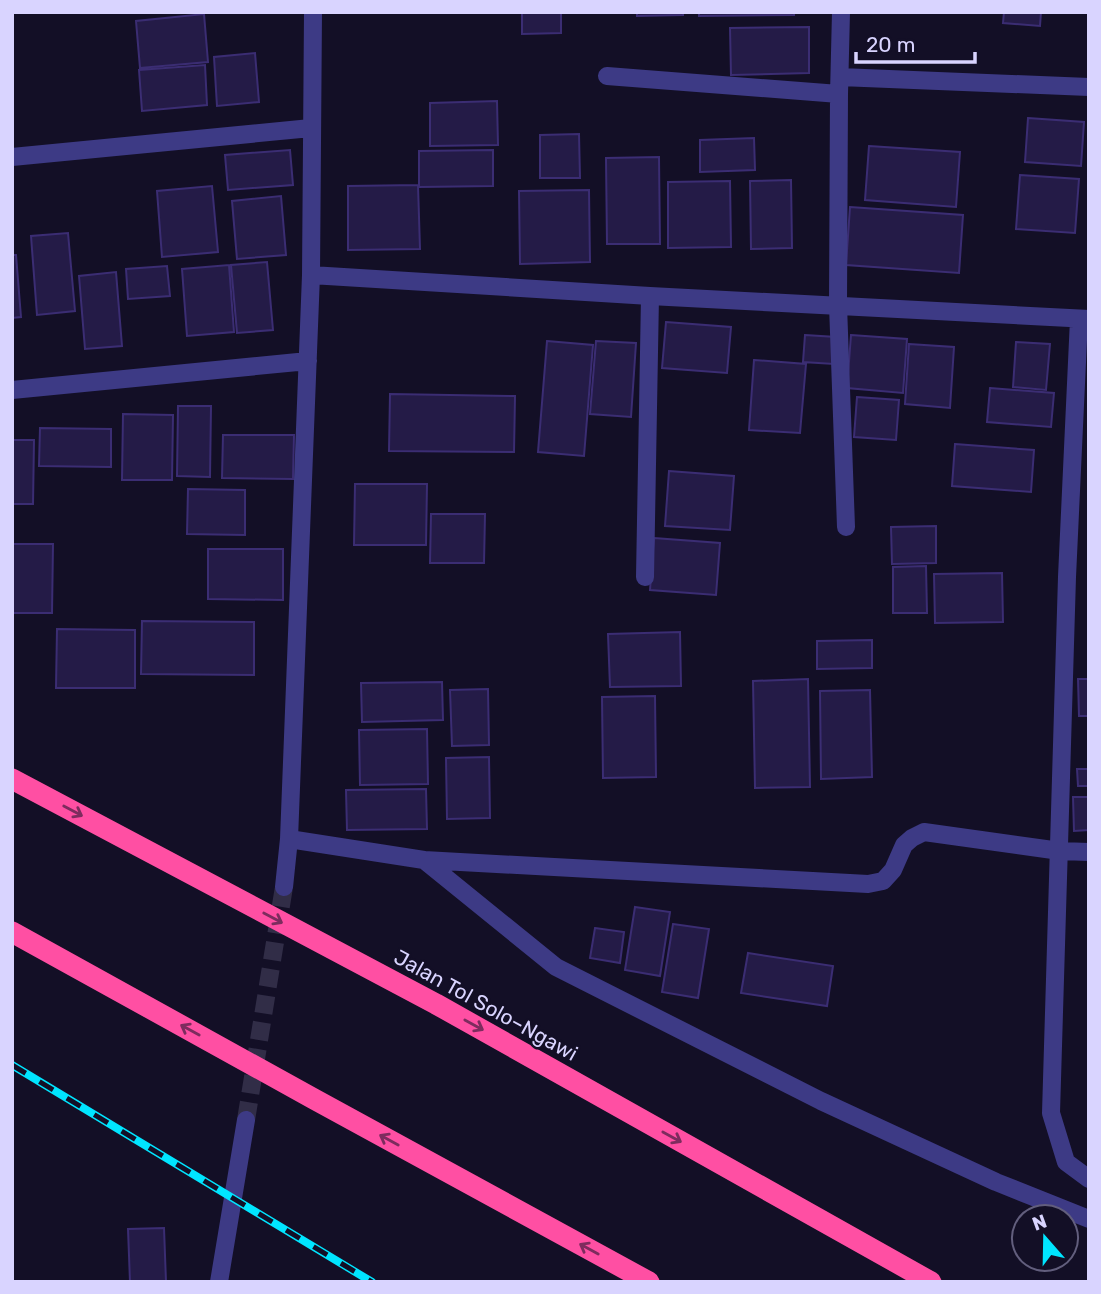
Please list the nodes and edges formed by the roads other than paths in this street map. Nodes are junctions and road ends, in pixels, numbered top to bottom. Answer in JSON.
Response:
{"nodes":[{"id":1,"x":313,"y":12,"type":"edge"},
{"id":2,"x":841,"y":12,"type":"edge"},
{"id":3,"x":607,"y":76,"type":"dead end"},
{"id":4,"x":839,"y":86,"type":"junction"},
{"id":5,"x":1089,"y":87,"type":"edge"},
{"id":6,"x":311,"y":128,"type":"junction"},
{"id":7,"x":12,"y":157,"type":"edge"},
{"id":8,"x":311,"y":275,"type":"junction"},
{"id":9,"x":650,"y":296,"type":"junction"},
{"id":10,"x":838,"y":305,"type":"junction"},
{"id":11,"x":1084,"y":319,"type":"edge"},
{"id":12,"x":308,"y":361,"type":"junction"},
{"id":13,"x":12,"y":390,"type":"edge"},
{"id":14,"x":846,"y":527,"type":"dead end"},
{"id":15,"x":645,"y":576,"type":"dead end"},
{"id":16,"x":12,"y":779,"type":"edge"},
{"id":17,"x":289,"y":839,"type":"junction"},
{"id":18,"x":1060,"y":851,"type":"junction"},
{"id":19,"x":1089,"y":852,"type":"edge"},
{"id":20,"x":424,"y":860,"type":"junction"},
{"id":21,"x":284,"y":887,"type":"tunnel mouth"},
{"id":22,"x":12,"y":932,"type":"edge"},
{"id":23,"x":246,"y":1120,"type":"tunnel mouth"},
{"id":24,"x":1089,"y":1179,"type":"edge"},
{"id":25,"x":1089,"y":1219,"type":"edge"},
{"id":26,"x":219,"y":1282,"type":"edge"},
{"id":27,"x":649,"y":1282,"type":"edge"},
{"id":28,"x":931,"y":1282,"type":"edge"}],
"edges":[{"from":1,"to":6,"type":"street"},
{"from":2,"to":4,"type":"street"},
{"from":3,"to":4,"type":"street"},
{"from":4,"to":5,"type":"street"},
{"from":4,"to":10,"type":"street"},
{"from":6,"to":7,"type":"street"},
{"from":6,"to":8,"type":"street"},
{"from":8,"to":9,"type":"street"},
{"from":8,"to":12,"type":"street"},
{"from":9,"to":10,"type":"street"},
{"from":9,"to":15,"type":"street"},
{"from":10,"to":11,"type":"street"},
{"from":10,"to":14,"type":"street"},
{"from":11,"to":18,"type":"street"},
{"from":12,"to":13,"type":"street"},
{"from":12,"to":17,"type":"street"},
{"from":16,"to":28,"type":"highway","name":"Jalan Tol Solo–Ngawi","one_way":true},
{"from":17,"to":20,"type":"street"},
{"from":17,"to":21,"type":"street"},
{"from":18,"to":19,"type":"street"},
{"from":18,"to":20,"type":"street"},
{"from":18,"to":24,"type":"street"},
{"from":20,"to":25,"type":"street"},
{"from":27,"to":22,"type":"highway","one_way":true},
{"from":23,"to":26,"type":"street"}]}
